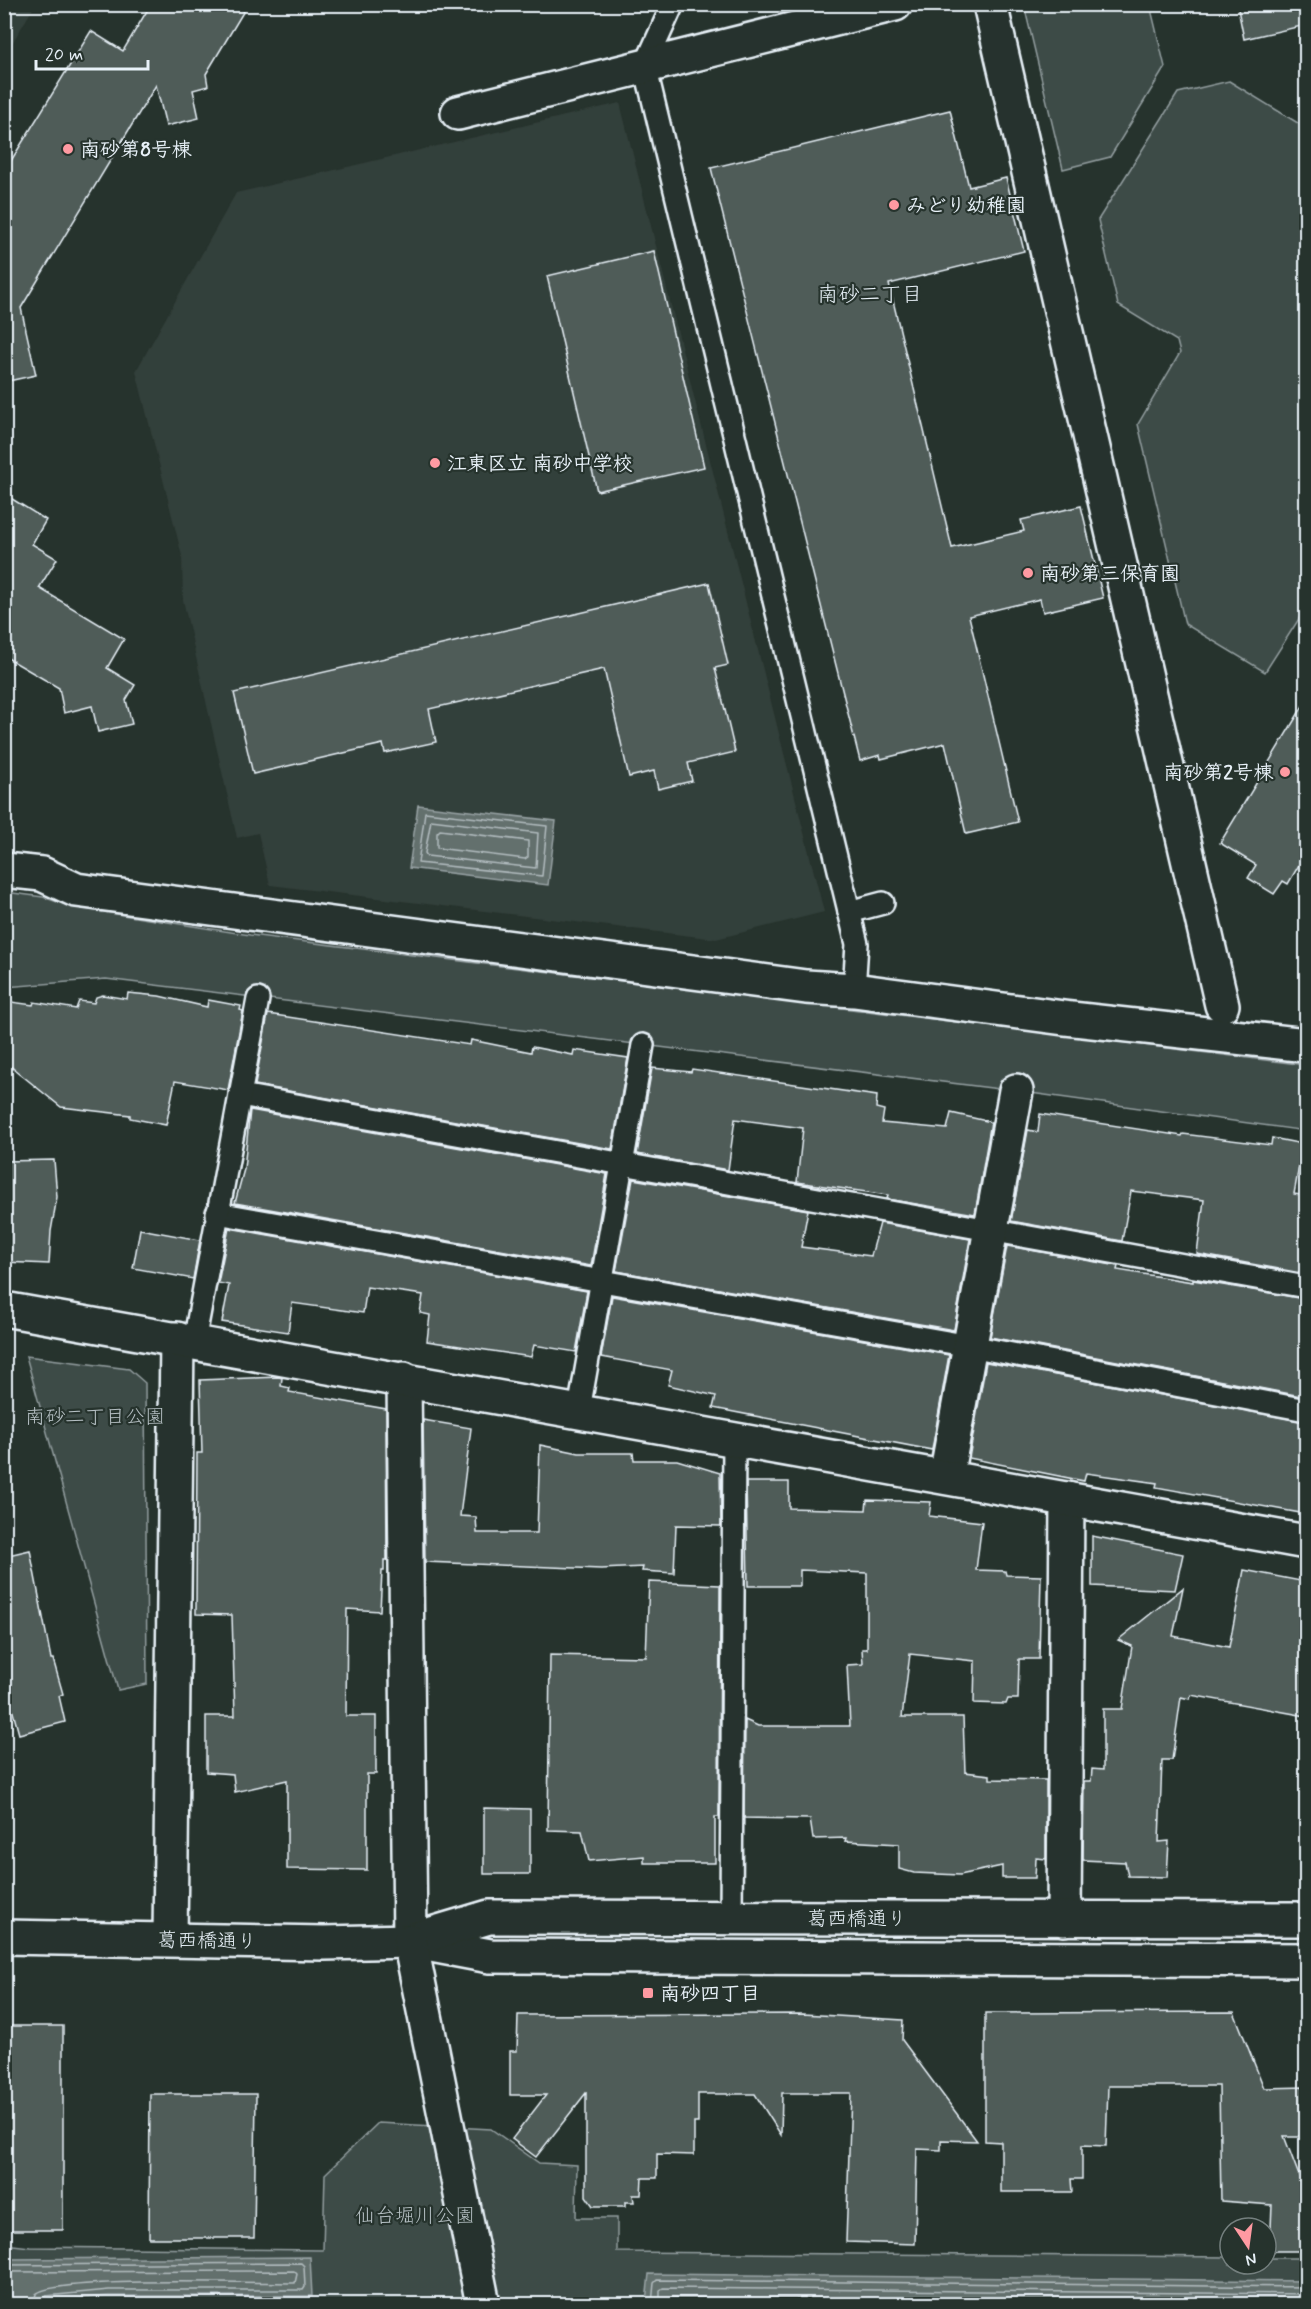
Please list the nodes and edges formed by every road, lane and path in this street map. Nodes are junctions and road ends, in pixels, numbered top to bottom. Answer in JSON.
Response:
{"nodes":[{"id":1,"x":673,"y":4,"type":"edge"},
{"id":2,"x":895,"y":4,"type":"edge"},
{"id":3,"x":990,"y":4,"type":"edge"},
{"id":4,"x":852,"y":10,"type":"edge"},
{"id":5,"x":645,"y":66,"type":"junction"},
{"id":6,"x":458,"y":112,"type":"dead end"},
{"id":7,"x":4,"y":870,"type":"edge"},
{"id":8,"x":883,"y":903,"type":"dead end"},
{"id":9,"x":849,"y":912,"type":"junction"},
{"id":10,"x":854,"y":990,"type":"junction"},
{"id":11,"x":258,"y":999,"type":"dead end"},
{"id":12,"x":1222,"y":1005,"type":"dead end"},
{"id":13,"x":643,"y":1045,"type":"dead end"},
{"id":14,"x":1306,"y":1045,"type":"edge"},
{"id":15,"x":1016,"y":1091,"type":"dead end"},
{"id":16,"x":240,"y":1095,"type":"junction"},
{"id":17,"x":620,"y":1164,"type":"junction"},
{"id":18,"x":217,"y":1213,"type":"junction"},
{"id":19,"x":990,"y":1230,"type":"junction"},
{"id":20,"x":600,"y":1280,"type":"junction"},
{"id":21,"x":1306,"y":1287,"type":"edge"},
{"id":22,"x":4,"y":1309,"type":"edge"},
{"id":23,"x":186,"y":1340,"type":"junction"},
{"id":24,"x":970,"y":1346,"type":"junction"},
{"id":25,"x":404,"y":1379,"type":"junction"},
{"id":26,"x":579,"y":1410,"type":"junction"},
{"id":27,"x":1306,"y":1410,"type":"edge"},
{"id":28,"x":734,"y":1439,"type":"junction"},
{"id":29,"x":946,"y":1478,"type":"junction"},
{"id":30,"x":1067,"y":1499,"type":"junction"},
{"id":31,"x":1306,"y":1542,"type":"edge"},
{"id":32,"x":731,"y":1917,"type":"junction"},
{"id":33,"x":1064,"y":1918,"type":"junction"},
{"id":34,"x":1306,"y":1919,"type":"edge"},
{"id":35,"x":4,"y":1937,"type":"edge"},
{"id":36,"x":170,"y":1939,"type":"junction"},
{"id":37,"x":410,"y":1941,"type":"junction"},
{"id":38,"x":1306,"y":1960,"type":"edge"},
{"id":39,"x":483,"y":2304,"type":"edge"}],
"edges":[{"from":1,"to":5,"type":"lane"},
{"from":2,"to":4,"type":"street"},
{"from":3,"to":12,"type":"street"},
{"from":4,"to":5,"type":"street"},
{"from":5,"to":6,"type":"street"},
{"from":5,"to":9,"type":"lane"},
{"from":7,"to":10,"type":"street"},
{"from":8,"to":9,"type":"lane"},
{"from":9,"to":10,"type":"lane"},
{"from":10,"to":14,"type":"street"},
{"from":11,"to":16,"type":"lane"},
{"from":13,"to":17,"type":"lane"},
{"from":15,"to":19,"type":"street"},
{"from":16,"to":17,"type":"lane"},
{"from":16,"to":18,"type":"lane"},
{"from":17,"to":19,"type":"lane"},
{"from":17,"to":20,"type":"lane"},
{"from":18,"to":20,"type":"lane"},
{"from":18,"to":23,"type":"lane"},
{"from":19,"to":21,"type":"lane"},
{"from":19,"to":24,"type":"street"},
{"from":20,"to":24,"type":"lane"},
{"from":20,"to":26,"type":"lane"},
{"from":22,"to":23,"type":"street"},
{"from":23,"to":25,"type":"street"},
{"from":23,"to":36,"type":"street"},
{"from":24,"to":27,"type":"lane"},
{"from":24,"to":29,"type":"street"},
{"from":25,"to":26,"type":"street"},
{"from":25,"to":37,"type":"street"},
{"from":26,"to":28,"type":"street"},
{"from":28,"to":29,"type":"street"},
{"from":28,"to":32,"type":"lane"},
{"from":29,"to":30,"type":"street"},
{"from":30,"to":31,"type":"street"},
{"from":30,"to":33,"type":"street"},
{"from":32,"to":33,"type":"street","name":"葛西橋通り"},
{"from":32,"to":37,"type":"street","name":"葛西橋通り"},
{"from":33,"to":34,"type":"street","name":"葛西橋通り"},
{"from":35,"to":36,"type":"street","name":"葛西橋通り"},
{"from":36,"to":37,"type":"street","name":"葛西橋通り"},
{"from":37,"to":38,"type":"street","name":"葛西橋通り"},
{"from":37,"to":39,"type":"street"}]}
